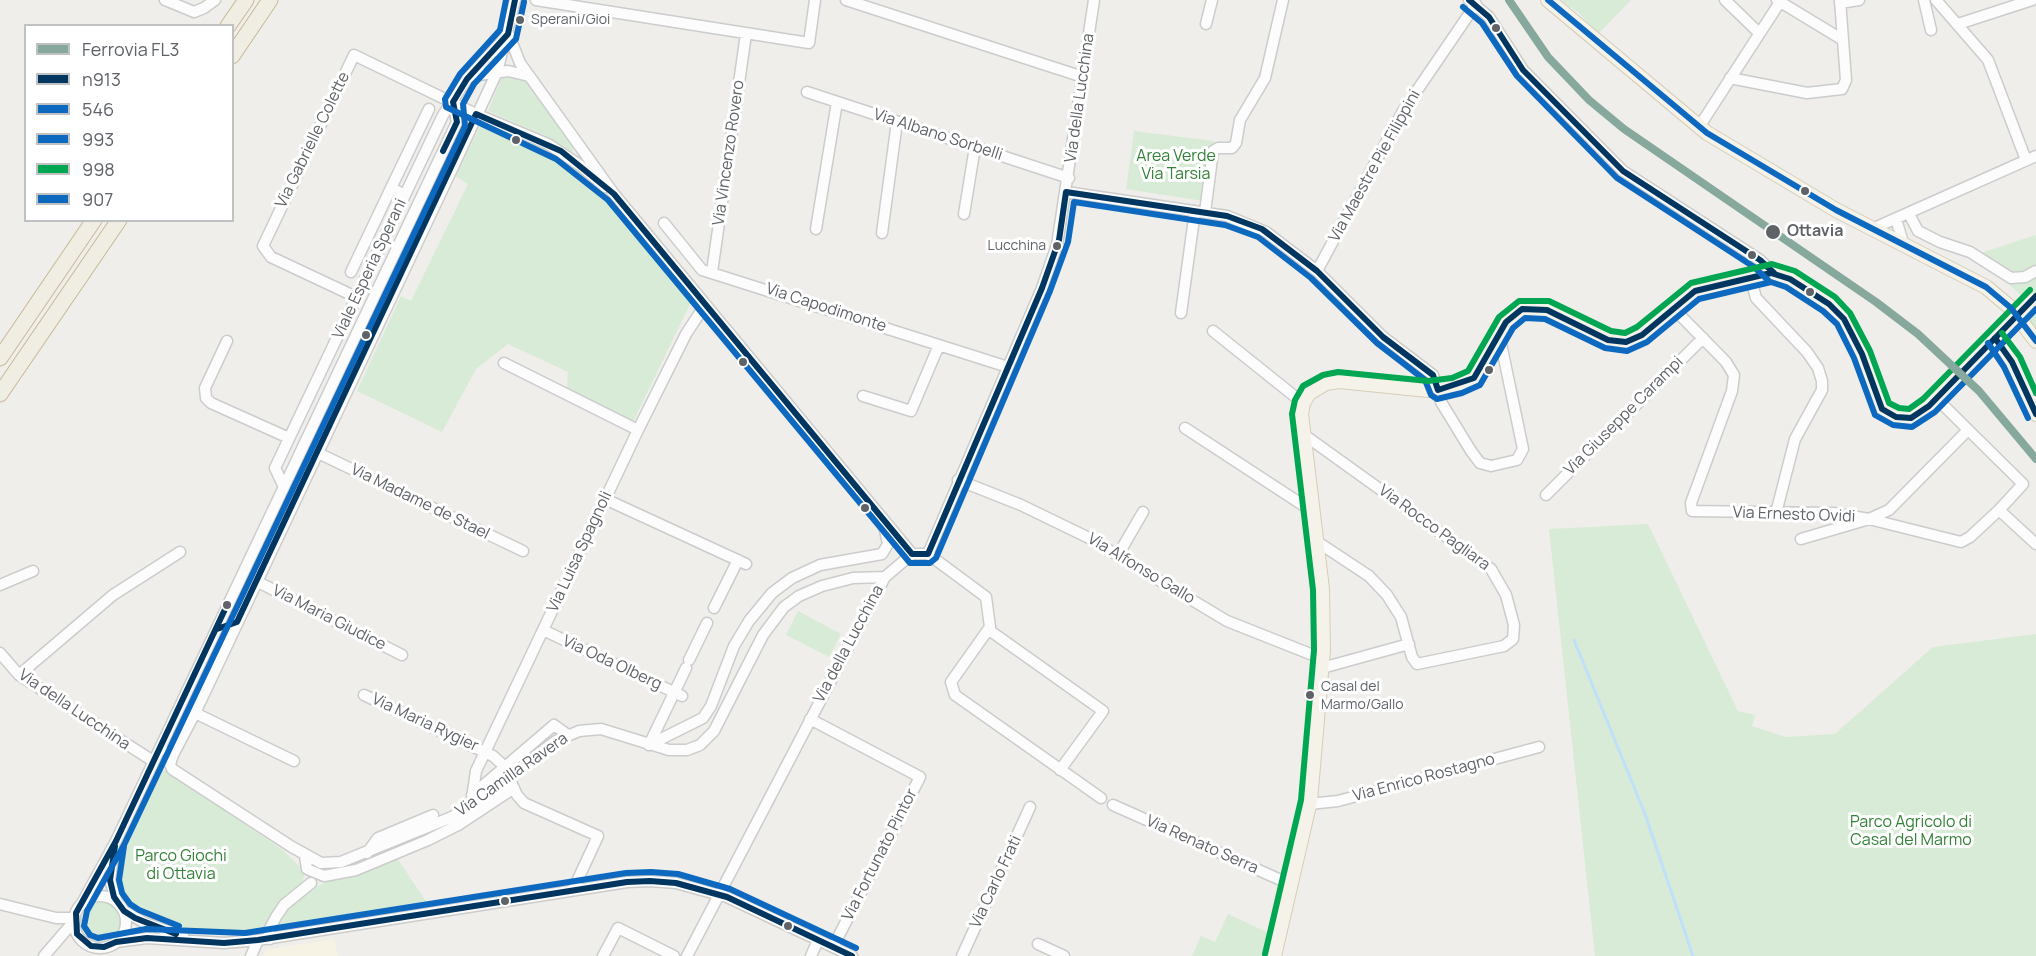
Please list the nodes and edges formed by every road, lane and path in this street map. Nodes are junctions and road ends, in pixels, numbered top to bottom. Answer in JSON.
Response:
{"nodes":[{"id":1,"x":165,"y":0,"type":"edge"},
{"id":2,"x":215,"y":0,"type":"edge"},
{"id":3,"x":246,"y":0,"type":"edge"},
{"id":4,"x":270,"y":0,"type":"edge"},
{"id":5,"x":515,"y":0,"type":"edge"},
{"id":6,"x":536,"y":0,"type":"edge"},
{"id":7,"x":815,"y":0,"type":"edge"},
{"id":8,"x":846,"y":0,"type":"edge"},
{"id":9,"x":1095,"y":0,"type":"edge"},
{"id":10,"x":1212,"y":0,"type":"edge"},
{"id":11,"x":1283,"y":0,"type":"edge"},
{"id":12,"x":1548,"y":0,"type":"edge"},
{"id":13,"x":1725,"y":0,"type":"edge"},
{"id":14,"x":1859,"y":0,"type":"edge"},
{"id":15,"x":1924,"y":0,"type":"edge"},
{"id":16,"x":1936,"y":0,"type":"edge"},
{"id":17,"x":2032,"y":0,"type":"edge"},
{"id":18,"x":1779,"y":1,"type":"edge"},
{"id":19,"x":1840,"y":1,"type":"edge"},
{"id":20,"x":1473,"y":2,"type":"edge"},
{"id":21,"x":229,"y":24,"type":"edge"},
{"id":22,"x":1206,"y":24,"type":"dead end"},
{"id":23,"x":1958,"y":24,"type":"junction"},
{"id":24,"x":1931,"y":30,"type":"dead end"},
{"id":25,"x":1758,"y":32,"type":"junction"},
{"id":26,"x":508,"y":34,"type":"junction"},
{"id":27,"x":746,"y":34,"type":"junction"},
{"id":28,"x":1843,"y":40,"type":"junction"},
{"id":29,"x":234,"y":53,"type":"edge"},
{"id":30,"x":497,"y":72,"type":"junction"},
{"id":31,"x":529,"y":76,"type":"junction"},
{"id":32,"x":469,"y":77,"type":"junction"},
{"id":33,"x":1083,"y":77,"type":"junction"},
{"id":34,"x":1730,"y":78,"type":"junction"},
{"id":35,"x":807,"y":92,"type":"dead end"},
{"id":36,"x":453,"y":102,"type":"junction"},
{"id":37,"x":837,"y":102,"type":"junction"},
{"id":38,"x":429,"y":109,"type":"dead end"},
{"id":39,"x":476,"y":114,"type":"junction"},
{"id":40,"x":457,"y":122,"type":"junction"},
{"id":41,"x":897,"y":122,"type":"junction"},
{"id":42,"x":1699,"y":127,"type":"junction"},
{"id":43,"x":975,"y":147,"type":"junction"},
{"id":44,"x":2031,"y":158,"type":"edge"},
{"id":45,"x":453,"y":167,"type":"junction"},
{"id":46,"x":433,"y":174,"type":"junction"},
{"id":47,"x":1069,"y":178,"type":"junction"},
{"id":48,"x":391,"y":188,"type":"junction"},
{"id":49,"x":407,"y":190,"type":"junction"},
{"id":50,"x":1066,"y":192,"type":"junction"},
{"id":51,"x":614,"y":194,"type":"junction"},
{"id":52,"x":400,"y":206,"type":"junction"},
{"id":53,"x":1200,"y":212,"type":"junction"},
{"id":54,"x":1909,"y":213,"type":"junction"},
{"id":55,"x":964,"y":214,"type":"dead end"},
{"id":56,"x":1896,"y":219,"type":"junction"},
{"id":57,"x":93,"y":222,"type":"edge"},
{"id":58,"x":118,"y":222,"type":"edge"},
{"id":59,"x":663,"y":223,"type":"dead end"},
{"id":60,"x":816,"y":228,"type":"dead end"},
{"id":61,"x":1872,"y":230,"type":"junction"},
{"id":62,"x":882,"y":233,"type":"dead end"},
{"id":63,"x":1904,"y":246,"type":"junction"},
{"id":64,"x":398,"y":247,"type":"junction"},
{"id":65,"x":378,"y":254,"type":"junction"},
{"id":66,"x":406,"y":268,"type":"junction"},
{"id":67,"x":1317,"y":271,"type":"junction"},
{"id":68,"x":2036,"y":271,"type":"edge"},
{"id":69,"x":351,"y":272,"type":"dead end"},
{"id":70,"x":712,"y":272,"type":"junction"},
{"id":71,"x":1774,"y":273,"type":"junction"},
{"id":72,"x":1750,"y":276,"type":"junction"},
{"id":73,"x":356,"y":297,"type":"junction"},
{"id":74,"x":2034,"y":298,"type":"edge"},
{"id":75,"x":705,"y":305,"type":"junction"},
{"id":76,"x":1673,"y":308,"type":"junction"},
{"id":77,"x":1180,"y":313,"type":"dead end"},
{"id":78,"x":1213,"y":331,"type":"dead end"},
{"id":79,"x":1499,"y":334,"type":"junction"},
{"id":80,"x":338,"y":338,"type":"junction"},
{"id":81,"x":1703,"y":338,"type":"junction"},
{"id":82,"x":1995,"y":338,"type":"junction"},
{"id":83,"x":227,"y":341,"type":"dead end"},
{"id":84,"x":2036,"y":341,"type":"edge"},
{"id":85,"x":939,"y":345,"type":"junction"},
{"id":86,"x":366,"y":351,"type":"junction"},
{"id":87,"x":347,"y":355,"type":"junction"},
{"id":88,"x":0,"y":358,"type":"edge"},
{"id":89,"x":504,"y":363,"type":"dead end"},
{"id":90,"x":1008,"y":367,"type":"junction"},
{"id":91,"x":1438,"y":390,"type":"junction"},
{"id":92,"x":0,"y":394,"type":"edge"},
{"id":93,"x":863,"y":396,"type":"dead end"},
{"id":94,"x":1937,"y":399,"type":"junction"},
{"id":95,"x":1303,"y":403,"type":"junction"},
{"id":96,"x":2036,"y":414,"type":"edge"},
{"id":97,"x":1185,"y":428,"type":"dead end"},
{"id":98,"x":638,"y":430,"type":"junction"},
{"id":99,"x":1967,"y":431,"type":"junction"},
{"id":100,"x":1303,"y":434,"type":"junction"},
{"id":101,"x":289,"y":438,"type":"junction"},
{"id":102,"x":318,"y":453,"type":"junction"},
{"id":103,"x":306,"y":480,"type":"junction"},
{"id":104,"x":958,"y":480,"type":"junction"},
{"id":105,"x":284,"y":488,"type":"junction"},
{"id":106,"x":1546,"y":495,"type":"dead end"},
{"id":107,"x":605,"y":499,"type":"junction"},
{"id":108,"x":1999,"y":510,"type":"junction"},
{"id":109,"x":1312,"y":511,"type":"junction"},
{"id":110,"x":1143,"y":512,"type":"dead end"},
{"id":111,"x":1776,"y":513,"type":"junction"},
{"id":112,"x":882,"y":518,"type":"junction"},
{"id":113,"x":1869,"y":519,"type":"junction"},
{"id":114,"x":259,"y":539,"type":"junction"},
{"id":115,"x":1801,"y":539,"type":"dead end"},
{"id":116,"x":1316,"y":541,"type":"junction"},
{"id":117,"x":2036,"y":544,"type":"edge"},
{"id":118,"x":523,"y":551,"type":"dead end"},
{"id":119,"x":180,"y":552,"type":"dead end"},
{"id":120,"x":912,"y":554,"type":"junction"},
{"id":121,"x":928,"y":554,"type":"junction"},
{"id":122,"x":1118,"y":555,"type":"junction"},
{"id":123,"x":266,"y":561,"type":"junction"},
{"id":124,"x":33,"y":571,"type":"dead end"},
{"id":125,"x":885,"y":577,"type":"junction"},
{"id":126,"x":792,"y":579,"type":"junction"},
{"id":127,"x":256,"y":581,"type":"junction"},
{"id":128,"x":0,"y":585,"type":"edge"},
{"id":129,"x":799,"y":596,"type":"junction"},
{"id":130,"x":714,"y":608,"type":"dead end"},
{"id":131,"x":237,"y":622,"type":"junction"},
{"id":132,"x":707,"y":623,"type":"dead end"},
{"id":133,"x":217,"y":629,"type":"junction"},
{"id":134,"x":543,"y":630,"type":"junction"},
{"id":135,"x":989,"y":630,"type":"junction"},
{"id":136,"x":1409,"y":644,"type":"junction"},
{"id":137,"x":0,"y":653,"type":"edge"},
{"id":138,"x":402,"y":655,"type":"dead end"},
{"id":139,"x":1322,"y":664,"type":"junction"},
{"id":140,"x":19,"y":675,"type":"junction"},
{"id":141,"x":678,"y":694,"type":"junction"},
{"id":142,"x":364,"y":695,"type":"dead end"},
{"id":143,"x":195,"y":713,"type":"junction"},
{"id":144,"x":810,"y":719,"type":"junction"},
{"id":145,"x":568,"y":735,"type":"junction"},
{"id":146,"x":649,"y":746,"type":"junction"},
{"id":147,"x":1539,"y":747,"type":"dead end"},
{"id":148,"x":159,"y":748,"type":"junction"},
{"id":149,"x":486,"y":752,"type":"junction"},
{"id":150,"x":173,"y":755,"type":"junction"},
{"id":151,"x":153,"y":761,"type":"junction"},
{"id":152,"x":294,"y":761,"type":"dead end"},
{"id":153,"x":504,"y":766,"type":"junction"},
{"id":154,"x":1060,"y":770,"type":"junction"},
{"id":155,"x":511,"y":783,"type":"junction"},
{"id":156,"x":1101,"y":798,"type":"dead end"},
{"id":157,"x":1309,"y":804,"type":"junction"},
{"id":158,"x":1113,"y":806,"type":"dead end"},
{"id":159,"x":1030,"y":807,"type":"dead end"},
{"id":160,"x":469,"y":808,"type":"junction"},
{"id":161,"x":434,"y":815,"type":"dead end"},
{"id":162,"x":116,"y":841,"type":"junction"},
{"id":163,"x":367,"y":853,"type":"junction"},
{"id":164,"x":305,"y":856,"type":"junction"},
{"id":165,"x":307,"y":869,"type":"junction"},
{"id":166,"x":324,"y":876,"type":"junction"},
{"id":167,"x":311,"y":883,"type":"junction"},
{"id":168,"x":1292,"y":885,"type":"junction"},
{"id":169,"x":573,"y":890,"type":"junction"},
{"id":170,"x":720,"y":894,"type":"junction"},
{"id":171,"x":0,"y":904,"type":"edge"},
{"id":172,"x":81,"y":905,"type":"junction"},
{"id":173,"x":121,"y":906,"type":"junction"},
{"id":174,"x":75,"y":919,"type":"junction"},
{"id":175,"x":270,"y":939,"type":"junction"},
{"id":176,"x":194,"y":940,"type":"junction"},
{"id":177,"x":258,"y":940,"type":"junction"},
{"id":178,"x":818,"y":940,"type":"junction"},
{"id":179,"x":116,"y":942,"type":"junction"},
{"id":180,"x":1038,"y":944,"type":"dead end"},
{"id":181,"x":104,"y":947,"type":"junction"},
{"id":182,"x":833,"y":947,"type":"junction"},
{"id":183,"x":44,"y":956,"type":"edge"},
{"id":184,"x":88,"y":956,"type":"edge"},
{"id":185,"x":251,"y":956,"type":"edge"},
{"id":186,"x":603,"y":956,"type":"edge"},
{"id":187,"x":674,"y":956,"type":"edge"},
{"id":188,"x":687,"y":956,"type":"edge"},
{"id":189,"x":811,"y":956,"type":"edge"},
{"id":190,"x":852,"y":956,"type":"edge"},
{"id":191,"x":962,"y":956,"type":"edge"},
{"id":192,"x":1064,"y":956,"type":"edge"},
{"id":193,"x":1274,"y":956,"type":"edge"}],
"edges":[{"from":1,"to":2,"type":"street"},
{"from":3,"to":21,"type":"highway"},
{"from":4,"to":29,"type":"highway"},
{"from":5,"to":26,"type":"street","name":"Viale Esperia Sperani"},
{"from":6,"to":27,"type":"street"},
{"from":7,"to":27,"type":"street"},
{"from":8,"to":33,"type":"street"},
{"from":9,"to":33,"type":"street","name":"Via della Lucchina"},
{"from":10,"to":22,"type":"street"},
{"from":11,"to":53,"type":"street"},
{"from":12,"to":42,"type":"main road"},
{"from":13,"to":25,"type":"street"},
{"from":14,"to":19,"type":"street"},
{"from":15,"to":24,"type":"street"},
{"from":16,"to":23,"type":"street"},
{"from":17,"to":23,"type":"street"},
{"from":18,"to":25,"type":"street"},
{"from":18,"to":28,"type":"street"},
{"from":19,"to":28,"type":"street"},
{"from":20,"to":67,"type":"street","name":"Via Maestre Pie Filippini"},
{"from":20,"to":71,"type":"street"},
{"from":23,"to":44,"type":"street"},
{"from":25,"to":34,"type":"street"},
{"from":26,"to":30,"type":"street","name":"Viale Esperia Sperani"},
{"from":26,"to":31,"type":"street"},
{"from":26,"to":32,"type":"street","name":"Viale Esperia Sperani"},
{"from":27,"to":70,"type":"street","name":"Via Vincenzo Rovero"},
{"from":28,"to":34,"type":"street"},
{"from":30,"to":31,"type":"street"},
{"from":30,"to":32,"type":"street"},
{"from":30,"to":39,"type":"street","name":"Viale Esperia Sperani"},
{"from":31,"to":51,"type":"street"},
{"from":32,"to":36,"type":"street","name":"Viale Esperia Sperani"},
{"from":33,"to":47,"type":"street","name":"Via della Lucchina"},
{"from":34,"to":42,"type":"street"},
{"from":35,"to":37,"type":"street","name":"Via Albano Sorbelli"},
{"from":36,"to":39,"type":"street"},
{"from":36,"to":40,"type":"street"},
{"from":36,"to":49,"type":"street","name":"Viale Esperia Sperani"},
{"from":36,"to":73,"type":"street","name":"Via Gabrielle Colette"},
{"from":37,"to":41,"type":"street","name":"Via Albano Sorbelli"},
{"from":37,"to":60,"type":"street"},
{"from":38,"to":48,"type":"street"},
{"from":39,"to":40,"type":"street"},
{"from":39,"to":45,"type":"street","name":"Viale Esperia Sperani"},
{"from":39,"to":51,"type":"street"},
{"from":40,"to":46,"type":"street","name":"Viale Esperia Sperani"},
{"from":41,"to":43,"type":"street","name":"Via Albano Sorbelli"},
{"from":41,"to":62,"type":"street"},
{"from":42,"to":61,"type":"main road"},
{"from":43,"to":47,"type":"street","name":"Via Albano Sorbelli"},
{"from":43,"to":55,"type":"street"},
{"from":44,"to":54,"type":"street"},
{"from":45,"to":46,"type":"street"},
{"from":45,"to":66,"type":"street","name":"Viale Esperia Sperani"},
{"from":46,"to":64,"type":"street","name":"Viale Esperia Sperani"},
{"from":47,"to":50,"type":"street","name":"Via della Lucchina"},
{"from":48,"to":49,"type":"street"},
{"from":48,"to":52,"type":"street"},
{"from":48,"to":69,"type":"street"},
{"from":49,"to":52,"type":"street","name":"Viale Esperia Sperani"},
{"from":50,"to":53,"type":"street"},
{"from":50,"to":90,"type":"street","name":"Via della Lucchina"},
{"from":51,"to":75,"type":"street"},
{"from":52,"to":65,"type":"street","name":"Viale Esperia Sperani"},
{"from":53,"to":67,"type":"street"},
{"from":53,"to":77,"type":"street"},
{"from":54,"to":56,"type":"street"},
{"from":54,"to":68,"type":"street"},
{"from":56,"to":61,"type":"street"},
{"from":56,"to":63,"type":"street"},
{"from":57,"to":88,"type":"highway"},
{"from":58,"to":92,"type":"highway"},
{"from":59,"to":70,"type":"street","name":"Via Capodimonte"},
{"from":61,"to":63,"type":"main road"},
{"from":63,"to":84,"type":"main road"},
{"from":64,"to":65,"type":"street"},
{"from":64,"to":66,"type":"street"},
{"from":64,"to":87,"type":"street","name":"Viale Esperia Sperani"},
{"from":65,"to":73,"type":"street","name":"Viale Esperia Sperani"},
{"from":66,"to":86,"type":"street","name":"Viale Esperia Sperani"},
{"from":67,"to":91,"type":"street"},
{"from":70,"to":85,"type":"street","name":"Via Capodimonte"},
{"from":71,"to":72,"type":"main road"},
{"from":71,"to":94,"type":"main road"},
{"from":72,"to":76,"type":"main road"},
{"from":72,"to":111,"type":"street"},
{"from":73,"to":80,"type":"street","name":"Viale Esperia Sperani"},
{"from":74,"to":82,"type":"main road","bridge":true},
{"from":75,"to":98,"type":"street","name":"Via Luisa Spagnoli"},
{"from":75,"to":112,"type":"street"},
{"from":76,"to":79,"type":"main road"},
{"from":76,"to":81,"type":"street"},
{"from":78,"to":95,"type":"street"},
{"from":79,"to":91,"type":"main road"},
{"from":79,"to":91,"type":"street"},
{"from":80,"to":87,"type":"street"},
{"from":80,"to":101,"type":"street","name":"Viale Esperia Sperani"},
{"from":81,"to":106,"type":"street","name":"Via Giuseppe Carampi"},
{"from":81,"to":111,"type":"street","name":"Via Ernesto Ovidi"},
{"from":82,"to":94,"type":"main road"},
{"from":82,"to":96,"type":"main road"},
{"from":83,"to":101,"type":"street"},
{"from":85,"to":90,"type":"street","name":"Via Capodimonte"},
{"from":85,"to":93,"type":"street"},
{"from":86,"to":87,"type":"street"},
{"from":86,"to":102,"type":"street","name":"Viale Esperia Sperani"},
{"from":87,"to":105,"type":"street","name":"Viale Esperia Sperani"},
{"from":89,"to":98,"type":"street"},
{"from":90,"to":104,"type":"street","name":"Via della Lucchina"},
{"from":91,"to":95,"type":"main road"},
{"from":94,"to":99,"type":"street"},
{"from":95,"to":100,"type":"main road"},
{"from":97,"to":109,"type":"street"},
{"from":98,"to":107,"type":"street","name":"Via Luisa Spagnoli"},
{"from":99,"to":108,"type":"street"},
{"from":99,"to":113,"type":"street","name":"Via Ernesto Ovidi"},
{"from":100,"to":109,"type":"main road"},
{"from":100,"to":136,"type":"street","name":"Via Rocco Pagliara"},
{"from":101,"to":105,"type":"street","name":"Viale Esperia Sperani"},
{"from":102,"to":103,"type":"street","name":"Viale Esperia Sperani"},
{"from":102,"to":118,"type":"street","name":"Via Madame de Stael"},
{"from":103,"to":105,"type":"street"},
{"from":103,"to":123,"type":"street","name":"Viale Esperia Sperani"},
{"from":104,"to":121,"type":"street","name":"Via della Lucchina"},
{"from":104,"to":122,"type":"street","name":"Via Alfonso Gallo"},
{"from":105,"to":114,"type":"street","name":"Viale Esperia Sperani"},
{"from":107,"to":130,"type":"street"},
{"from":107,"to":134,"type":"street","name":"Via Luisa Spagnoli"},
{"from":108,"to":113,"type":"street"},
{"from":108,"to":117,"type":"street"},
{"from":109,"to":116,"type":"main road"},
{"from":110,"to":122,"type":"street"},
{"from":111,"to":113,"type":"street","name":"Via Ernesto Ovidi"},
{"from":112,"to":120,"type":"street"},
{"from":112,"to":126,"type":"street"},
{"from":113,"to":115,"type":"street"},
{"from":114,"to":123,"type":"street"},
{"from":114,"to":133,"type":"street","name":"Viale Esperia Sperani"},
{"from":116,"to":136,"type":"street","name":"Via Rocco Pagliara"},
{"from":116,"to":139,"type":"main road"},
{"from":119,"to":140,"type":"street"},
{"from":120,"to":121,"type":"street"},
{"from":120,"to":125,"type":"street","name":"Via della Lucchina"},
{"from":121,"to":135,"type":"street"},
{"from":122,"to":139,"type":"street","name":"Via Alfonso Gallo"},
{"from":123,"to":127,"type":"street","name":"Viale Esperia Sperani"},
{"from":124,"to":128,"type":"street"},
{"from":125,"to":129,"type":"street","name":"Via Camilla Ravera"},
{"from":125,"to":144,"type":"street","name":"Via della Lucchina"},
{"from":126,"to":129,"type":"street"},
{"from":126,"to":146,"type":"street"},
{"from":127,"to":131,"type":"street","name":"Viale Esperia Sperani"},
{"from":127,"to":138,"type":"street","name":"Via Maria Giudice"},
{"from":129,"to":146,"type":"street","name":"Via Camilla Ravera"},
{"from":131,"to":133,"type":"street"},
{"from":131,"to":143,"type":"street","name":"Viale Esperia Sperani"},
{"from":132,"to":141,"type":"street"},
{"from":133,"to":148,"type":"street","name":"Viale Esperia Sperani"},
{"from":134,"to":141,"type":"street","name":"Via Oda Olberg"},
{"from":134,"to":149,"type":"street","name":"Via Luisa Spagnoli"},
{"from":135,"to":154,"type":"street"},
{"from":135,"to":154,"type":"street"},
{"from":136,"to":139,"type":"street"},
{"from":137,"to":140,"type":"street","name":"Via della Lucchina"},
{"from":139,"to":157,"type":"main road"},
{"from":140,"to":151,"type":"street","name":"Via della Lucchina"},
{"from":141,"to":146,"type":"street"},
{"from":142,"to":149,"type":"street","name":"Via Maria Rygier"},
{"from":143,"to":150,"type":"street","name":"Viale Esperia Sperani"},
{"from":143,"to":152,"type":"street"},
{"from":144,"to":170,"type":"street","name":"Via della Lucchina"},
{"from":144,"to":182,"type":"street","name":"Via Fortunato Pintor"},
{"from":145,"to":146,"type":"street","name":"Via Camilla Ravera"},
{"from":145,"to":153,"type":"street"},
{"from":145,"to":155,"type":"street","name":"Via Camilla Ravera"},
{"from":147,"to":157,"type":"street","name":"Via Enrico Rostagno"},
{"from":148,"to":150,"type":"street"},
{"from":148,"to":151,"type":"street","name":"Viale Esperia Sperani"},
{"from":149,"to":153,"type":"street","name":"Via Maria Rygier"},
{"from":149,"to":160,"type":"street","name":"Via Luisa Spagnoli"},
{"from":150,"to":164,"type":"street","name":"Via Camilla Ravera"},
{"from":151,"to":162,"type":"street","name":"Viale Esperia Sperani"},
{"from":153,"to":155,"type":"street"},
{"from":153,"to":160,"type":"street"},
{"from":154,"to":156,"type":"street"},
{"from":155,"to":160,"type":"street","name":"Via Camilla Ravera"},
{"from":155,"to":169,"type":"street"},
{"from":157,"to":168,"type":"main road"},
{"from":158,"to":168,"type":"street","name":"Via Renato Serra"},
{"from":159,"to":191,"type":"street","name":"Via Carlo Frati"},
{"from":160,"to":163,"type":"street","name":"Via Camilla Ravera"},
{"from":160,"to":166,"type":"street"},
{"from":161,"to":163,"type":"street"},
{"from":162,"to":172,"type":"street","name":"Viale Esperia Sperani"},
{"from":162,"to":173,"type":"street","name":"Viale Esperia Sperani"},
{"from":163,"to":164,"type":"street","name":"Via Camilla Ravera"},
{"from":164,"to":165,"type":"street"},
{"from":165,"to":166,"type":"street"},
{"from":165,"to":167,"type":"street"},
{"from":166,"to":167,"type":"street"},
{"from":167,"to":175,"type":"street"},
{"from":168,"to":193,"type":"main road"},
{"from":169,"to":170,"type":"street"},
{"from":169,"to":175,"type":"street"},
{"from":170,"to":178,"type":"street"},
{"from":170,"to":188,"type":"street","name":"Via della Lucchina"},
{"from":171,"to":174,"type":"street"},
{"from":172,"to":173,"type":"street"},
{"from":172,"to":174,"type":"street"},
{"from":173,"to":176,"type":"street"},
{"from":173,"to":179,"type":"street"},
{"from":174,"to":181,"type":"street"},
{"from":174,"to":183,"type":"street"},
{"from":175,"to":177,"type":"street"},
{"from":176,"to":177,"type":"street"},
{"from":176,"to":179,"type":"street"},
{"from":177,"to":185,"type":"street"},
{"from":178,"to":182,"type":"street"},
{"from":178,"to":189,"type":"street"},
{"from":179,"to":181,"type":"street"},
{"from":180,"to":192,"type":"street"},
{"from":181,"to":184,"type":"street"},
{"from":182,"to":190,"type":"street"},
{"from":186,"to":187,"type":"street"}]}
